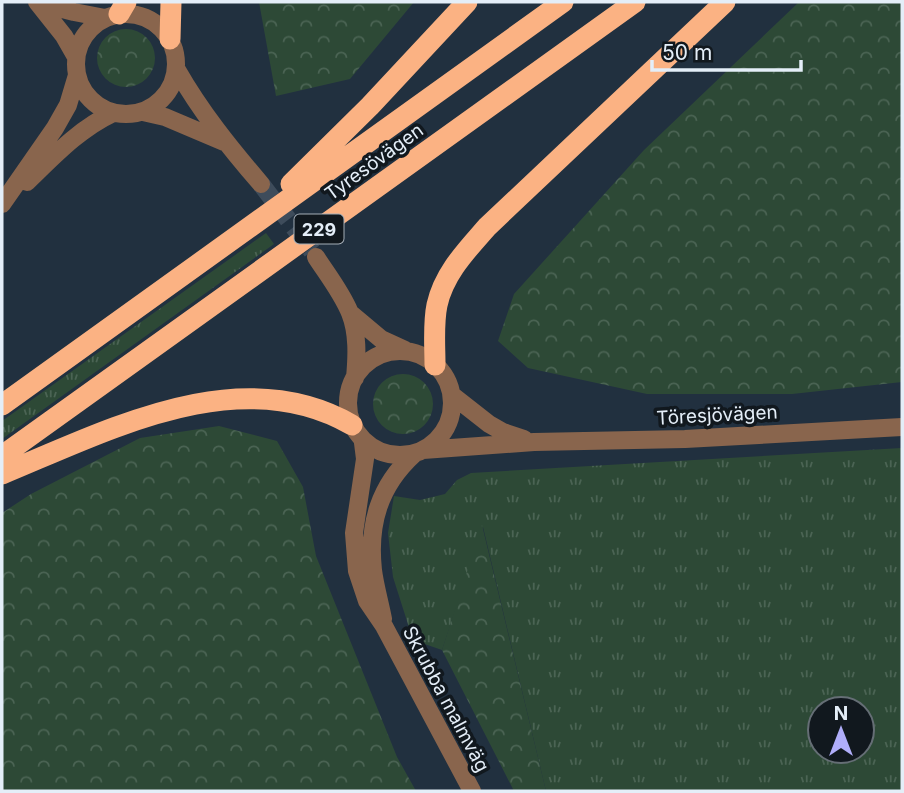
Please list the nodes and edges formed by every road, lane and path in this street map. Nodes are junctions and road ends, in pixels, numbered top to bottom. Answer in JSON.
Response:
{"nodes":[{"id":1,"x":38,"y":2,"type":"edge"},
{"id":2,"x":171,"y":2,"type":"edge"},
{"id":3,"x":467,"y":2,"type":"edge"},
{"id":4,"x":563,"y":2,"type":"edge"},
{"id":5,"x":635,"y":2,"type":"edge"},
{"id":6,"x":725,"y":2,"type":"edge"},
{"id":7,"x":117,"y":11,"type":"edge"},
{"id":8,"x":170,"y":39,"type":"junction"},
{"id":9,"x":76,"y":66,"type":"junction"},
{"id":10,"x":177,"y":70,"type":"junction"},
{"id":11,"x":142,"y":112,"type":"junction"},
{"id":12,"x":113,"y":113,"type":"junction"},
{"id":13,"x":226,"y":143,"type":"junction"},
{"id":14,"x":261,"y":184,"type":"tunnel mouth"},
{"id":15,"x":2,"y":206,"type":"edge"},
{"id":16,"x":243,"y":232,"type":"junction"},
{"id":17,"x":316,"y":257,"type":"tunnel mouth"},
{"id":18,"x":350,"y":313,"type":"junction"},
{"id":19,"x":405,"y":350,"type":"junction"},
{"id":20,"x":435,"y":365,"type":"junction"},
{"id":21,"x":355,"y":378,"type":"junction"},
{"id":22,"x":452,"y":395,"type":"junction"},
{"id":23,"x":2,"y":405,"type":"edge"},
{"id":24,"x":902,"y":427,"type":"edge"},
{"id":25,"x":358,"y":434,"type":"junction"},
{"id":26,"x":534,"y":442,"type":"junction"},
{"id":27,"x":418,"y":452,"type":"junction"},
{"id":28,"x":2,"y":456,"type":"edge"},
{"id":29,"x":2,"y":474,"type":"edge"},
{"id":30,"x":384,"y":626,"type":"junction"},
{"id":31,"x":472,"y":791,"type":"edge"}],
"edges":[{"from":1,"to":7,"type":"street"},
{"from":1,"to":9,"type":"street"},
{"from":2,"to":8,"type":"highway"},
{"from":3,"to":16,"type":"highway"},
{"from":4,"to":16,"type":"highway","name":"Tyresövägen","number":"229"},
{"from":5,"to":28,"type":"highway","name":"Tyresövägen","number":"229"},
{"from":6,"to":20,"type":"highway"},
{"from":7,"to":8,"type":"street"},
{"from":7,"to":9,"type":"street"},
{"from":8,"to":10,"type":"street"},
{"from":9,"to":12,"type":"street"},
{"from":9,"to":15,"type":"street"},
{"from":10,"to":11,"type":"street"},
{"from":10,"to":13,"type":"street"},
{"from":11,"to":12,"type":"street"},
{"from":11,"to":13,"type":"street"},
{"from":12,"to":15,"type":"street"},
{"from":13,"to":14,"type":"street"},
{"from":16,"to":23,"type":"highway","name":"Tyresövägen","number":"229"},
{"from":17,"to":18,"type":"street"},
{"from":18,"to":19,"type":"street"},
{"from":18,"to":21,"type":"street"},
{"from":19,"to":20,"type":"street"},
{"from":19,"to":21,"type":"street"},
{"from":20,"to":22,"type":"street"},
{"from":21,"to":25,"type":"street"},
{"from":22,"to":26,"type":"street","name":"Töresjövägen"},
{"from":22,"to":27,"type":"street"},
{"from":24,"to":26,"type":"street","name":"Töresjövägen"},
{"from":25,"to":27,"type":"street"},
{"from":25,"to":29,"type":"highway"},
{"from":25,"to":30,"type":"street","name":"Skrubba malmväg"},
{"from":26,"to":27,"type":"street","name":"Töresjövägen"},
{"from":27,"to":30,"type":"street","name":"Skrubba malmväg"},
{"from":30,"to":31,"type":"street","name":"Skrubba malmväg"}]}
